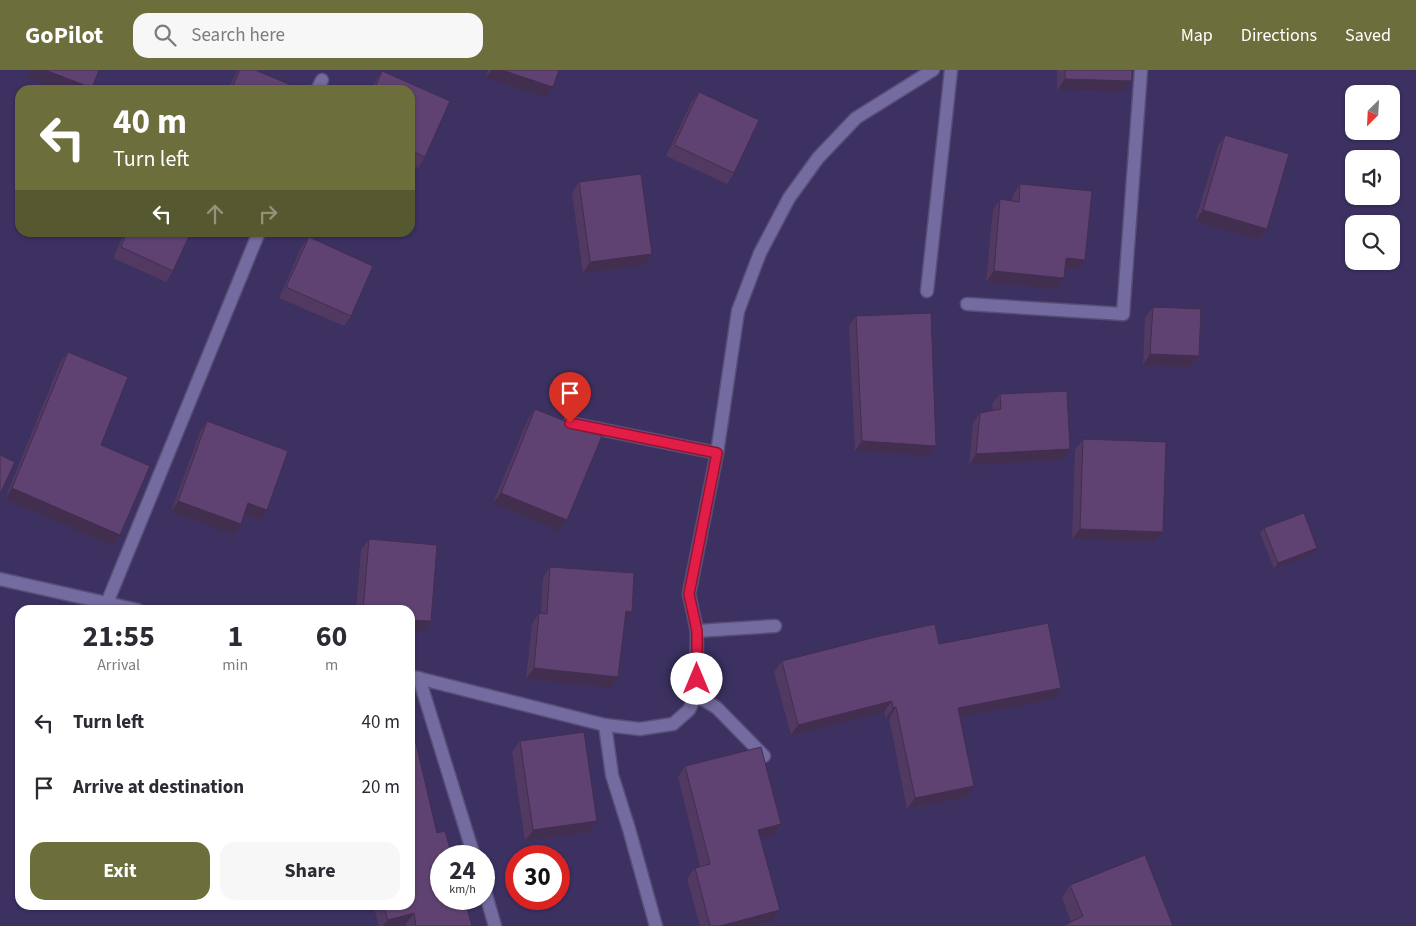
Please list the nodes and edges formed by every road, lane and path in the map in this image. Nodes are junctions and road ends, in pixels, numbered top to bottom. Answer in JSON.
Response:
{"nodes":[{"id":1,"x":933,"y":70,"type":"edge"},
{"id":2,"x":951,"y":70,"type":"edge"},
{"id":3,"x":1141,"y":70,"type":"edge"},
{"id":4,"x":257,"y":237,"type":"edge"},
{"id":5,"x":927,"y":291,"type":"dead end"},
{"id":6,"x":967,"y":304,"type":"dead end"},
{"id":7,"x":570,"y":423,"type":"edge"},
{"id":8,"x":717,"y":453,"type":"junction"},
{"id":9,"x":0,"y":579,"type":"edge"},
{"id":10,"x":107,"y":602,"type":"junction"},
{"id":11,"x":119,"y":605,"type":"edge"},
{"id":12,"x":775,"y":626,"type":"dead end"},
{"id":13,"x":697,"y":631,"type":"junction"},
{"id":14,"x":415,"y":677,"type":"edge"},
{"id":15,"x":696,"y":695,"type":"junction"},
{"id":16,"x":605,"y":725,"type":"junction"},
{"id":17,"x":764,"y":756,"type":"edge"},
{"id":18,"x":470,"y":845,"type":"edge"},
{"id":19,"x":490,"y":910,"type":"edge"},
{"id":20,"x":495,"y":926,"type":"edge"},
{"id":21,"x":656,"y":926,"type":"edge"}],
"edges":[{"from":1,"to":8,"type":"street"},
{"from":2,"to":5,"type":"street"},
{"from":3,"to":6,"type":"street"},
{"from":4,"to":10,"type":"street"},
{"from":7,"to":8,"type":"street"},
{"from":8,"to":13,"type":"street"},
{"from":9,"to":10,"type":"street"},
{"from":10,"to":11,"type":"street"},
{"from":12,"to":13,"type":"street"},
{"from":13,"to":15,"type":"street"},
{"from":14,"to":16,"type":"street"},
{"from":14,"to":18,"type":"street"},
{"from":15,"to":16,"type":"street"},
{"from":15,"to":17,"type":"street"},
{"from":16,"to":21,"type":"street"},
{"from":19,"to":20,"type":"street"}]}
